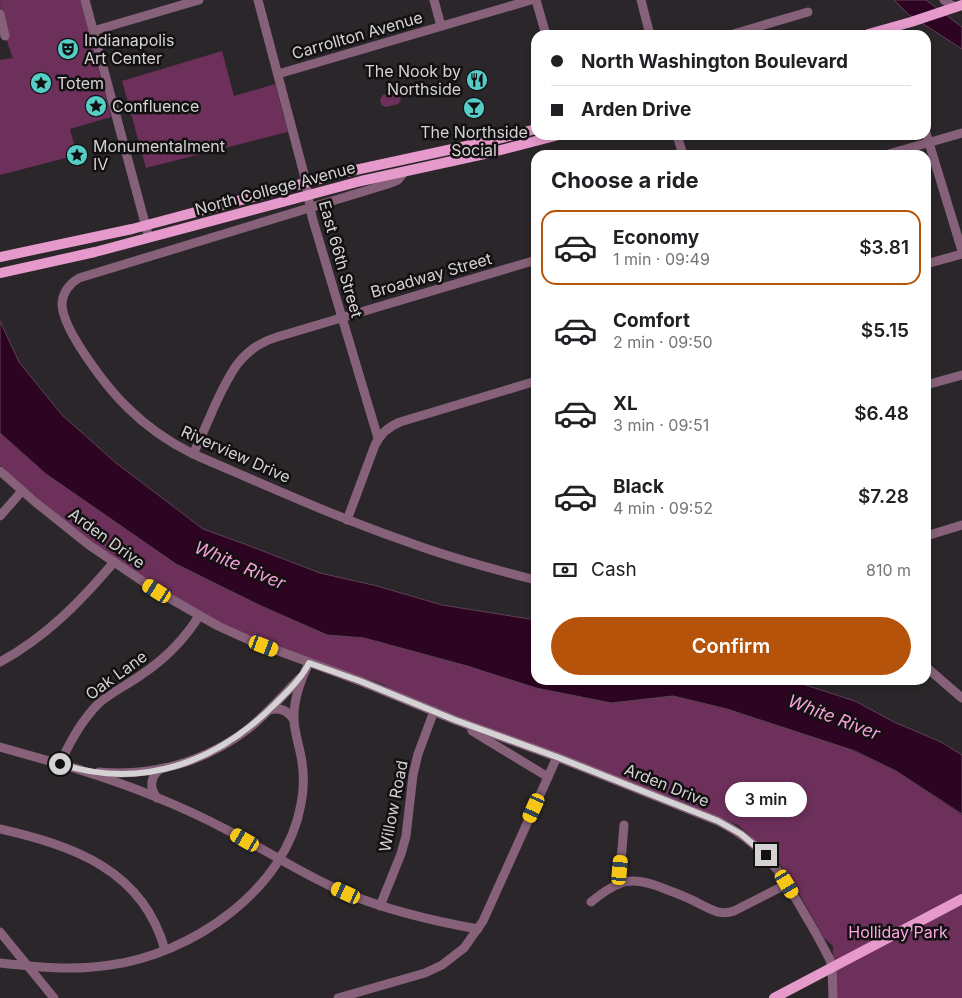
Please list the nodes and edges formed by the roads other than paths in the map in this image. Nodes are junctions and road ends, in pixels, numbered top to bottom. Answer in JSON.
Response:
{"nodes":[{"id":1,"x":85,"y":0,"type":"edge"},
{"id":2,"x":199,"y":0,"type":"edge"},
{"id":3,"x":258,"y":0,"type":"edge"},
{"id":4,"x":434,"y":0,"type":"edge"},
{"id":5,"x":531,"y":0,"type":"edge"},
{"id":6,"x":536,"y":0,"type":"edge"},
{"id":7,"x":641,"y":0,"type":"edge"},
{"id":8,"x":173,"y":4,"type":"edge"},
{"id":9,"x":955,"y":5,"type":"edge"},
{"id":10,"x":808,"y":12,"type":"dead end"},
{"id":11,"x":0,"y":14,"type":"edge"},
{"id":12,"x":441,"y":26,"type":"junction"},
{"id":13,"x":545,"y":30,"type":"edge"},
{"id":14,"x":649,"y":30,"type":"edge"},
{"id":15,"x":747,"y":30,"type":"edge"},
{"id":16,"x":898,"y":30,"type":"edge"},
{"id":17,"x":93,"y":31,"type":"junction"},
{"id":18,"x":5,"y":36,"type":"dead end"},
{"id":19,"x":278,"y":74,"type":"junction"},
{"id":20,"x":531,"y":130,"type":"edge"},
{"id":21,"x":962,"y":133,"type":"edge"},
{"id":22,"x":931,"y":138,"type":"edge"},
{"id":23,"x":542,"y":140,"type":"edge"},
{"id":24,"x":923,"y":140,"type":"edge"},
{"id":25,"x":929,"y":140,"type":"edge"},
{"id":26,"x":898,"y":150,"type":"edge"},
{"id":27,"x":406,"y":171,"type":"junction"},
{"id":28,"x":306,"y":183,"type":"junction"},
{"id":29,"x":308,"y":195,"type":"junction"},
{"id":30,"x":310,"y":207,"type":"junction"},
{"id":31,"x":146,"y":226,"type":"junction"},
{"id":32,"x":149,"y":238,"type":"junction"},
{"id":33,"x":962,"y":252,"type":"edge"},
{"id":34,"x":0,"y":257,"type":"edge"},
{"id":35,"x":531,"y":261,"type":"edge"},
{"id":36,"x":931,"y":262,"type":"edge"},
{"id":37,"x":0,"y":272,"type":"edge"},
{"id":38,"x":342,"y":317,"type":"junction"},
{"id":39,"x":962,"y":375,"type":"edge"},
{"id":40,"x":531,"y":383,"type":"edge"},
{"id":41,"x":931,"y":384,"type":"edge"},
{"id":42,"x":378,"y":438,"type":"junction"},
{"id":43,"x":193,"y":454,"type":"junction"},
{"id":44,"x":0,"y":471,"type":"edge"},
{"id":45,"x":22,"y":491,"type":"junction"},
{"id":46,"x":0,"y":516,"type":"edge"},
{"id":47,"x":347,"y":520,"type":"junction"},
{"id":48,"x":962,"y":525,"type":"edge"},
{"id":49,"x":931,"y":534,"type":"edge"},
{"id":50,"x":114,"y":562,"type":"junction"},
{"id":51,"x":531,"y":579,"type":"edge"},
{"id":52,"x":199,"y":616,"type":"junction"},
{"id":53,"x":0,"y":662,"type":"edge"},
{"id":54,"x":309,"y":663,"type":"junction"},
{"id":55,"x":931,"y":671,"type":"edge"},
{"id":56,"x":302,"y":676,"type":"junction"},
{"id":57,"x":962,"y":698,"type":"edge"},
{"id":58,"x":269,"y":710,"type":"junction"},
{"id":59,"x":434,"y":711,"type":"junction"},
{"id":60,"x":294,"y":720,"type":"junction"},
{"id":61,"x":455,"y":720,"type":"junction"},
{"id":62,"x":0,"y":747,"type":"edge"},
{"id":63,"x":557,"y":757,"type":"junction"},
{"id":64,"x":60,"y":764,"type":"junction"},
{"id":65,"x":77,"y":769,"type":"junction"},
{"id":66,"x":160,"y":769,"type":"junction"},
{"id":67,"x":548,"y":777,"type":"junction"},
{"id":68,"x":158,"y":798,"type":"junction"},
{"id":69,"x":624,"y":825,"type":"dead end"},
{"id":70,"x":0,"y":829,"type":"edge"},
{"id":71,"x":279,"y":860,"type":"junction"},
{"id":72,"x":618,"y":884,"type":"junction"},
{"id":73,"x":787,"y":884,"type":"junction"},
{"id":74,"x":962,"y":899,"type":"edge"},
{"id":75,"x":591,"y":902,"type":"dead end"},
{"id":76,"x":380,"y":906,"type":"junction"},
{"id":77,"x":478,"y":929,"type":"junction"},
{"id":78,"x":0,"y":932,"type":"edge"},
{"id":79,"x":165,"y":950,"type":"junction"},
{"id":80,"x":0,"y":964,"type":"edge"},
{"id":81,"x":29,"y":966,"type":"junction"},
{"id":82,"x":832,"y":968,"type":"junction"},
{"id":83,"x":54,"y":998,"type":"edge"},
{"id":84,"x":338,"y":998,"type":"edge"},
{"id":85,"x":774,"y":998,"type":"edge"},
{"id":86,"x":833,"y":998,"type":"edge"}],
"edges":[{"from":1,"to":17,"type":"street"},
{"from":2,"to":8,"type":"street"},
{"from":3,"to":19,"type":"street","name":"East 66th Street"},
{"from":4,"to":12,"type":"street"},
{"from":5,"to":12,"type":"street","name":"Carrollton Avenue"},
{"from":6,"to":13,"type":"street"},
{"from":7,"to":14,"type":"street"},
{"from":8,"to":17,"type":"street"},
{"from":9,"to":16,"type":"main road"},
{"from":10,"to":15,"type":"street"},
{"from":11,"to":18,"type":"street"},
{"from":12,"to":19,"type":"street","name":"Carrollton Avenue"},
{"from":17,"to":31,"type":"street"},
{"from":19,"to":28,"type":"street","name":"East 66th Street"},
{"from":20,"to":28,"type":"main road","name":"North College Avenue"},
{"from":21,"to":22,"type":"street"},
{"from":23,"to":27,"type":"main road","name":"North College Avenue"},
{"from":24,"to":26,"type":"street"},
{"from":25,"to":33,"type":"street"},
{"from":27,"to":29,"type":"main road","name":"North College Avenue"},
{"from":27,"to":30,"type":"street"},
{"from":28,"to":29,"type":"street","name":"East 66th Street"},
{"from":28,"to":31,"type":"main road","name":"North College Avenue"},
{"from":29,"to":30,"type":"street","name":"East 66th Street"},
{"from":29,"to":32,"type":"main road","name":"North College Avenue"},
{"from":30,"to":38,"type":"street","name":"East 66th Street"},
{"from":30,"to":43,"type":"street","name":"Riverview Drive"},
{"from":31,"to":32,"type":"street"},
{"from":31,"to":34,"type":"main road","name":"North College Avenue"},
{"from":32,"to":37,"type":"main road","name":"North College Avenue"},
{"from":33,"to":36,"type":"street"},
{"from":35,"to":38,"type":"street","name":"Broadway Street"},
{"from":38,"to":42,"type":"street","name":"East 66th Street"},
{"from":38,"to":43,"type":"street","name":"Broadway Street"},
{"from":39,"to":41,"type":"street"},
{"from":40,"to":42,"type":"street"},
{"from":42,"to":47,"type":"street"},
{"from":43,"to":47,"type":"street","name":"Riverview Drive"},
{"from":44,"to":45,"type":"street","name":"Arden Drive"},
{"from":45,"to":46,"type":"street"},
{"from":45,"to":50,"type":"street","name":"Arden Drive"},
{"from":47,"to":51,"type":"street","name":"Riverview Drive"},
{"from":48,"to":49,"type":"street"},
{"from":50,"to":52,"type":"street","name":"Arden Drive"},
{"from":50,"to":53,"type":"street"},
{"from":52,"to":54,"type":"street","name":"Arden Drive"},
{"from":52,"to":64,"type":"street","name":"Oak Lane"},
{"from":54,"to":56,"type":"street"},
{"from":54,"to":59,"type":"street","name":"Arden Drive"},
{"from":55,"to":57,"type":"street"},
{"from":56,"to":58,"type":"street"},
{"from":56,"to":60,"type":"street"},
{"from":58,"to":60,"type":"street"},
{"from":58,"to":66,"type":"street"},
{"from":59,"to":61,"type":"street","name":"Arden Drive"},
{"from":59,"to":76,"type":"street","name":"Willow Road"},
{"from":60,"to":71,"type":"street"},
{"from":61,"to":63,"type":"street","name":"Arden Drive"},
{"from":61,"to":67,"type":"street","name":"Arden Drive"},
{"from":62,"to":64,"type":"street"},
{"from":63,"to":67,"type":"street"},
{"from":63,"to":73,"type":"street","name":"Arden Drive"},
{"from":64,"to":65,"type":"street"},
{"from":65,"to":66,"type":"street"},
{"from":65,"to":68,"type":"street"},
{"from":66,"to":68,"type":"street"},
{"from":67,"to":77,"type":"street"},
{"from":68,"to":71,"type":"street"},
{"from":69,"to":72,"type":"street"},
{"from":70,"to":79,"type":"street"},
{"from":71,"to":76,"type":"street"},
{"from":71,"to":79,"type":"street"},
{"from":72,"to":73,"type":"street"},
{"from":72,"to":75,"type":"street"},
{"from":73,"to":82,"type":"street","name":"Arden Drive"},
{"from":74,"to":82,"type":"main road"},
{"from":76,"to":77,"type":"street"},
{"from":77,"to":84,"type":"street"},
{"from":78,"to":81,"type":"street"},
{"from":79,"to":81,"type":"street"},
{"from":80,"to":81,"type":"street"},
{"from":81,"to":83,"type":"street"},
{"from":82,"to":85,"type":"main road"},
{"from":82,"to":86,"type":"street"}]}
